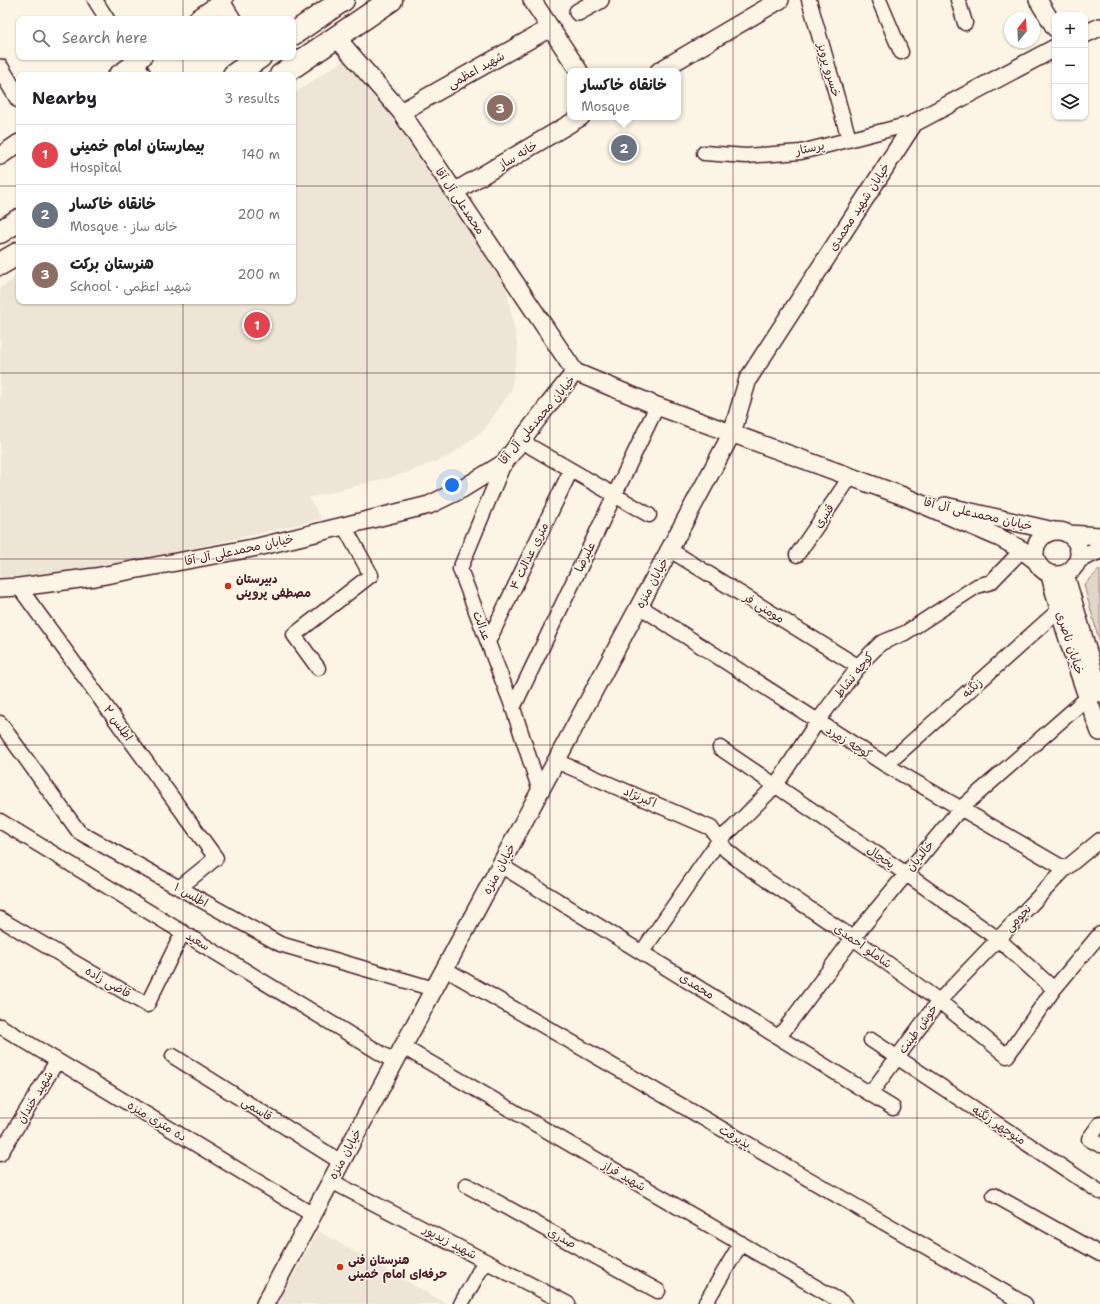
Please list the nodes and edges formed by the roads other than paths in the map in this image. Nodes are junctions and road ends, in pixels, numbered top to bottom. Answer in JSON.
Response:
{"nodes":[{"id":1,"x":95,"y":0,"type":"edge"},
{"id":2,"x":343,"y":0,"type":"edge"},
{"id":3,"x":391,"y":0,"type":"edge"},
{"id":4,"x":532,"y":0,"type":"edge"},
{"id":5,"x":600,"y":0,"type":"edge"},
{"id":6,"x":780,"y":0,"type":"edge"},
{"id":7,"x":809,"y":0,"type":"edge"},
{"id":8,"x":879,"y":0,"type":"edge"},
{"id":9,"x":958,"y":0,"type":"edge"},
{"id":10,"x":1038,"y":0,"type":"edge"},
{"id":11,"x":222,"y":1,"type":"edge"},
{"id":12,"x":319,"y":8,"type":"edge"},
{"id":13,"x":578,"y":12,"type":"dead end"},
{"id":14,"x":105,"y":16,"type":"edge"},
{"id":15,"x":201,"y":16,"type":"edge"},
{"id":16,"x":230,"y":16,"type":"edge"},
{"id":17,"x":1052,"y":23,"type":"edge"},
{"id":18,"x":965,"y":24,"type":"dead end"},
{"id":19,"x":1100,"y":27,"type":"edge"},
{"id":20,"x":550,"y":28,"type":"junction"},
{"id":21,"x":296,"y":31,"type":"edge"},
{"id":22,"x":1088,"y":33,"type":"edge"},
{"id":23,"x":336,"y":37,"type":"junction"},
{"id":24,"x":1052,"y":50,"type":"edge"},
{"id":25,"x":901,"y":52,"type":"dead end"},
{"id":26,"x":254,"y":60,"type":"edge"},
{"id":27,"x":139,"y":63,"type":"edge"},
{"id":28,"x":0,"y":68,"type":"edge"},
{"id":29,"x":577,"y":68,"type":"edge"},
{"id":30,"x":664,"y":68,"type":"edge"},
{"id":31,"x":122,"y":72,"type":"edge"},
{"id":32,"x":238,"y":72,"type":"edge"},
{"id":33,"x":285,"y":72,"type":"edge"},
{"id":34,"x":16,"y":93,"type":"edge"},
{"id":35,"x":401,"y":112,"type":"junction"},
{"id":36,"x":577,"y":120,"type":"edge"},
{"id":37,"x":914,"y":123,"type":"junction"},
{"id":38,"x":849,"y":140,"type":"junction"},
{"id":39,"x":16,"y":145,"type":"edge"},
{"id":40,"x":704,"y":153,"type":"dead end"},
{"id":41,"x":0,"y":156,"type":"edge"},
{"id":42,"x":454,"y":192,"type":"junction"},
{"id":43,"x":16,"y":222,"type":"edge"},
{"id":44,"x":0,"y":232,"type":"edge"},
{"id":45,"x":16,"y":255,"type":"edge"},
{"id":46,"x":0,"y":264,"type":"edge"},
{"id":47,"x":576,"y":372,"type":"junction"},
{"id":48,"x":658,"y":406,"type":"junction"},
{"id":49,"x":732,"y":433,"type":"junction"},
{"id":50,"x":521,"y":441,"type":"junction"},
{"id":51,"x":504,"y":463,"type":"junction"},
{"id":52,"x":571,"y":470,"type":"junction"},
{"id":53,"x":851,"y":476,"type":"junction"},
{"id":54,"x":614,"y":496,"type":"junction"},
{"id":55,"x":903,"y":496,"type":"junction"},
{"id":56,"x":649,"y":515,"type":"dead end"},
{"id":57,"x":344,"y":526,"type":"junction"},
{"id":58,"x":1061,"y":532,"type":"junction"},
{"id":59,"x":1100,"y":536,"type":"edge"},
{"id":60,"x":670,"y":550,"type":"junction"},
{"id":61,"x":1100,"y":550,"type":"edge"},
{"id":62,"x":797,"y":555,"type":"dead end"},
{"id":63,"x":1029,"y":555,"type":"junction"},
{"id":64,"x":1079,"y":559,"type":"junction"},
{"id":65,"x":1058,"y":575,"type":"junction"},
{"id":66,"x":19,"y":587,"type":"junction"},
{"id":67,"x":0,"y":588,"type":"edge"},
{"id":68,"x":639,"y":606,"type":"junction"},
{"id":69,"x":1059,"y":610,"type":"junction"},
{"id":70,"x":488,"y":642,"type":"junction"},
{"id":71,"x":859,"y":667,"type":"junction"},
{"id":72,"x":318,"y":668,"type":"dead end"},
{"id":73,"x":1094,"y":696,"type":"edge"},
{"id":74,"x":513,"y":708,"type":"junction"},
{"id":75,"x":817,"y":722,"type":"junction"},
{"id":76,"x":0,"y":723,"type":"edge"},
{"id":77,"x":1100,"y":732,"type":"edge"},
{"id":78,"x":720,"y":748,"type":"dead end"},
{"id":79,"x":556,"y":761,"type":"junction"},
{"id":80,"x":886,"y":765,"type":"junction"},
{"id":81,"x":776,"y":785,"type":"junction"},
{"id":82,"x":540,"y":792,"type":"junction"},
{"id":83,"x":960,"y":809,"type":"junction"},
{"id":84,"x":0,"y":821,"type":"edge"},
{"id":85,"x":720,"y":839,"type":"junction"},
{"id":86,"x":1100,"y":840,"type":"edge"},
{"id":87,"x":500,"y":865,"type":"junction"},
{"id":88,"x":1065,"y":869,"type":"junction"},
{"id":89,"x":905,"y":873,"type":"junction"},
{"id":90,"x":179,"y":888,"type":"junction"},
{"id":91,"x":0,"y":919,"type":"edge"},
{"id":92,"x":183,"y":932,"type":"junction"},
{"id":93,"x":1100,"y":934,"type":"edge"},
{"id":94,"x":853,"y":938,"type":"junction"},
{"id":95,"x":998,"y":939,"type":"junction"},
{"id":96,"x":642,"y":952,"type":"junction"},
{"id":97,"x":445,"y":969,"type":"junction"},
{"id":98,"x":434,"y":989,"type":"junction"},
{"id":99,"x":1054,"y":989,"type":"junction"},
{"id":100,"x":939,"y":1001,"type":"junction"},
{"id":101,"x":0,"y":1026,"type":"edge"},
{"id":102,"x":779,"y":1037,"type":"junction"},
{"id":103,"x":871,"y":1040,"type":"dead end"},
{"id":104,"x":399,"y":1054,"type":"junction"},
{"id":105,"x":173,"y":1056,"type":"dead end"},
{"id":106,"x":897,"y":1058,"type":"junction"},
{"id":107,"x":57,"y":1061,"type":"junction"},
{"id":108,"x":870,"y":1094,"type":"junction"},
{"id":109,"x":893,"y":1108,"type":"dead end"},
{"id":110,"x":1100,"y":1124,"type":"edge"},
{"id":111,"x":1100,"y":1145,"type":"edge"},
{"id":112,"x":0,"y":1154,"type":"edge"},
{"id":113,"x":341,"y":1162,"type":"junction"},
{"id":114,"x":331,"y":1180,"type":"junction"},
{"id":115,"x":466,"y":1185,"type":"dead end"},
{"id":116,"x":1100,"y":1192,"type":"edge"},
{"id":117,"x":994,"y":1194,"type":"dead end"},
{"id":118,"x":313,"y":1215,"type":"junction"},
{"id":119,"x":740,"y":1244,"type":"junction"},
{"id":120,"x":1100,"y":1254,"type":"edge"},
{"id":121,"x":485,"y":1261,"type":"junction"},
{"id":122,"x":658,"y":1291,"type":"dead end"},
{"id":123,"x":265,"y":1304,"type":"edge"},
{"id":124,"x":461,"y":1304,"type":"edge"},
{"id":125,"x":568,"y":1304,"type":"edge"},
{"id":126,"x":705,"y":1304,"type":"edge"},
{"id":127,"x":845,"y":1304,"type":"edge"},
{"id":128,"x":1025,"y":1304,"type":"edge"}],
"edges":[{"from":1,"to":14,"type":"street"},
{"from":2,"to":12,"type":"main road"},
{"from":3,"to":23,"type":"main road"},
{"from":4,"to":20,"type":"street"},
{"from":5,"to":13,"type":"street"},
{"from":6,"to":30,"type":"street"},
{"from":7,"to":38,"type":"street","name":"خسرو پرویز"},
{"from":8,"to":25,"type":"street"},
{"from":9,"to":18,"type":"street"},
{"from":10,"to":17,"type":"street"},
{"from":11,"to":15,"type":"street"},
{"from":11,"to":16,"type":"street"},
{"from":12,"to":21,"type":"main road"},
{"from":19,"to":22,"type":"street"},
{"from":20,"to":29,"type":"street"},
{"from":20,"to":35,"type":"street","name":"شهید اعظمی"},
{"from":23,"to":33,"type":"main road"},
{"from":23,"to":35,"type":"street","name":"محمدعلی آل آقا"},
{"from":24,"to":37,"type":"street","name":"خیابان شهید محمدی"},
{"from":26,"to":32,"type":"main road"},
{"from":27,"to":31,"type":"street"},
{"from":28,"to":34,"type":"street"},
{"from":35,"to":42,"type":"street","name":"محمدعلی آل آقا"},
{"from":36,"to":42,"type":"street","name":"خانه ساز"},
{"from":37,"to":38,"type":"street","name":"پرستار"},
{"from":37,"to":49,"type":"street","name":"خیابان شهید محمدی"},
{"from":38,"to":40,"type":"street","name":"پرستار"},
{"from":39,"to":41,"type":"street"},
{"from":42,"to":47,"type":"street","name":"محمدعلی آل آقا"},
{"from":43,"to":44,"type":"main road"},
{"from":45,"to":46,"type":"main road"},
{"from":47,"to":48,"type":"street","name":"خیابان محمدعلی آل آقا"},
{"from":47,"to":50,"type":"street","name":"خیابان محمدعلی آل آقا"},
{"from":48,"to":49,"type":"street","name":"خیابان محمدعلی آل آقا"},
{"from":48,"to":54,"type":"street","name":"علیرضا"},
{"from":49,"to":53,"type":"street","name":"خیابان محمدعلی آل آقا"},
{"from":49,"to":60,"type":"street","name":"خیابان منزه"},
{"from":50,"to":51,"type":"street","name":"خیابان محمدعلی آل آقا"},
{"from":50,"to":52,"type":"street"},
{"from":51,"to":57,"type":"street","name":"خیابان محمدعلی آل آقا"},
{"from":51,"to":70,"type":"street","name":"عدالت"},
{"from":52,"to":54,"type":"street"},
{"from":52,"to":70,"type":"street","name":"۴ متری عدالت"},
{"from":53,"to":55,"type":"street","name":"خیابان محمدعلی آل آقا"},
{"from":53,"to":62,"type":"street","name":"قنبری"},
{"from":54,"to":56,"type":"street"},
{"from":54,"to":74,"type":"street","name":"علیرضا"},
{"from":55,"to":58,"type":"street","name":"خیابان محمدعلی آل آقا"},
{"from":55,"to":63,"type":"street","name":"خیابان محمدعلی آل آقا"},
{"from":57,"to":66,"type":"street","name":"خیابان محمدعلی آل آقا"},
{"from":57,"to":72,"type":"street"},
{"from":58,"to":59,"type":"street","name":"خیابان محمدعلی آل آقا"},
{"from":58,"to":63,"type":"street"},
{"from":58,"to":64,"type":"street"},
{"from":60,"to":68,"type":"street","name":"خیابان منزه"},
{"from":60,"to":71,"type":"street","name":"مومنی فر"},
{"from":61,"to":64,"type":"street"},
{"from":63,"to":65,"type":"street"},
{"from":63,"to":71,"type":"street","name":"کوچه نشاط"},
{"from":64,"to":65,"type":"street"},
{"from":65,"to":69,"type":"street","name":"خیابان ناصری"},
{"from":65,"to":73,"type":"street","name":"خیابان ناصری"},
{"from":66,"to":67,"type":"street","name":"خیابان محمدعلی آل آقا"},
{"from":66,"to":90,"type":"street","name":"اطلس ۲"},
{"from":68,"to":75,"type":"street","name":"کوچه زمرد"},
{"from":68,"to":79,"type":"street","name":"خیابان منزه"},
{"from":69,"to":73,"type":"street","name":"خیابان ناصری"},
{"from":69,"to":80,"type":"street","name":"زنگنه"},
{"from":70,"to":74,"type":"street","name":"عدالت"},
{"from":71,"to":75,"type":"street","name":"کوچه نشاط"},
{"from":73,"to":77,"type":"street","name":"خیابان ناصری"},
{"from":73,"to":83,"type":"street","name":"خالدیان"},
{"from":74,"to":82,"type":"street","name":"عدالت"},
{"from":75,"to":80,"type":"street","name":"کوچه زمرد"},
{"from":75,"to":81,"type":"street","name":"کوچه نشاط"},
{"from":76,"to":90,"type":"street","name":"اطلس ۱"},
{"from":78,"to":81,"type":"street","name":"یخچال"},
{"from":79,"to":82,"type":"street","name":"خیابان منزه"},
{"from":79,"to":85,"type":"street","name":"اکبرنژاد"},
{"from":80,"to":83,"type":"street","name":"کوچه زمرد"},
{"from":81,"to":85,"type":"street","name":"کوچه نشاط"},
{"from":81,"to":89,"type":"street","name":"یخچال"},
{"from":82,"to":87,"type":"street","name":"خیابان منزه"},
{"from":83,"to":88,"type":"street","name":"کوچه زمرد"},
{"from":83,"to":89,"type":"street","name":"خالدیان"},
{"from":84,"to":92,"type":"street","name":"سعید"},
{"from":85,"to":94,"type":"street","name":"شاملو احمدی"},
{"from":85,"to":96,"type":"street","name":"کوچه نشاط"},
{"from":86,"to":88,"type":"street","name":"نجومی"},
{"from":87,"to":96,"type":"street","name":"محمدی"},
{"from":87,"to":97,"type":"street","name":"خیابان منزه"},
{"from":88,"to":95,"type":"street","name":"نجومی"},
{"from":89,"to":94,"type":"street","name":"خالدیان"},
{"from":89,"to":95,"type":"street","name":"یخچال"},
{"from":90,"to":98,"type":"street","name":"اطلس ۱"},
{"from":91,"to":92,"type":"street","name":"قاضی زاده"},
{"from":92,"to":104,"type":"street","name":"سعید"},
{"from":93,"to":99,"type":"street"},
{"from":94,"to":100,"type":"street","name":"شاملو احمدی"},
{"from":94,"to":102,"type":"street","name":"خالدیان"},
{"from":95,"to":99,"type":"street","name":"یخچال"},
{"from":95,"to":100,"type":"street","name":"نجومی"},
{"from":96,"to":102,"type":"street","name":"محمدی"},
{"from":97,"to":98,"type":"street","name":"خیابان منزه"},
{"from":97,"to":128,"type":"street","name":"پذیرفت"},
{"from":98,"to":104,"type":"street","name":"خیابان منزه"},
{"from":99,"to":100,"type":"street","name":"شاملو احمدی"},
{"from":100,"to":106,"type":"street","name":"خوش طینت"},
{"from":101,"to":107,"type":"street","name":"ده متری منزه"},
{"from":102,"to":108,"type":"street","name":"محمدی"},
{"from":103,"to":106,"type":"street","name":"خوش طینت"},
{"from":104,"to":113,"type":"street","name":"خیابان منزه"},
{"from":104,"to":119,"type":"street","name":"شهید فراز"},
{"from":105,"to":113,"type":"street","name":"قاسمی"},
{"from":106,"to":108,"type":"street","name":"خوش طینت"},
{"from":106,"to":116,"type":"street","name":"منوچهر زنگنه"},
{"from":107,"to":112,"type":"street","name":"شهید خندان"},
{"from":107,"to":118,"type":"street","name":"ده متری منزه"},
{"from":108,"to":109,"type":"street","name":"محمدی"},
{"from":110,"to":111,"type":"street"},
{"from":113,"to":114,"type":"street","name":"خیابان منزه"},
{"from":114,"to":118,"type":"street","name":"خیابان منزه"},
{"from":114,"to":121,"type":"street","name":"شهید زیدپور"},
{"from":115,"to":122,"type":"street","name":"صدری"},
{"from":117,"to":120,"type":"street"},
{"from":118,"to":123,"type":"street","name":"خیابان منزه"},
{"from":119,"to":126,"type":"street"},
{"from":119,"to":127,"type":"street","name":"شهید فراز"},
{"from":121,"to":124,"type":"street"},
{"from":121,"to":125,"type":"street","name":"شهید زیدپور"}]}
